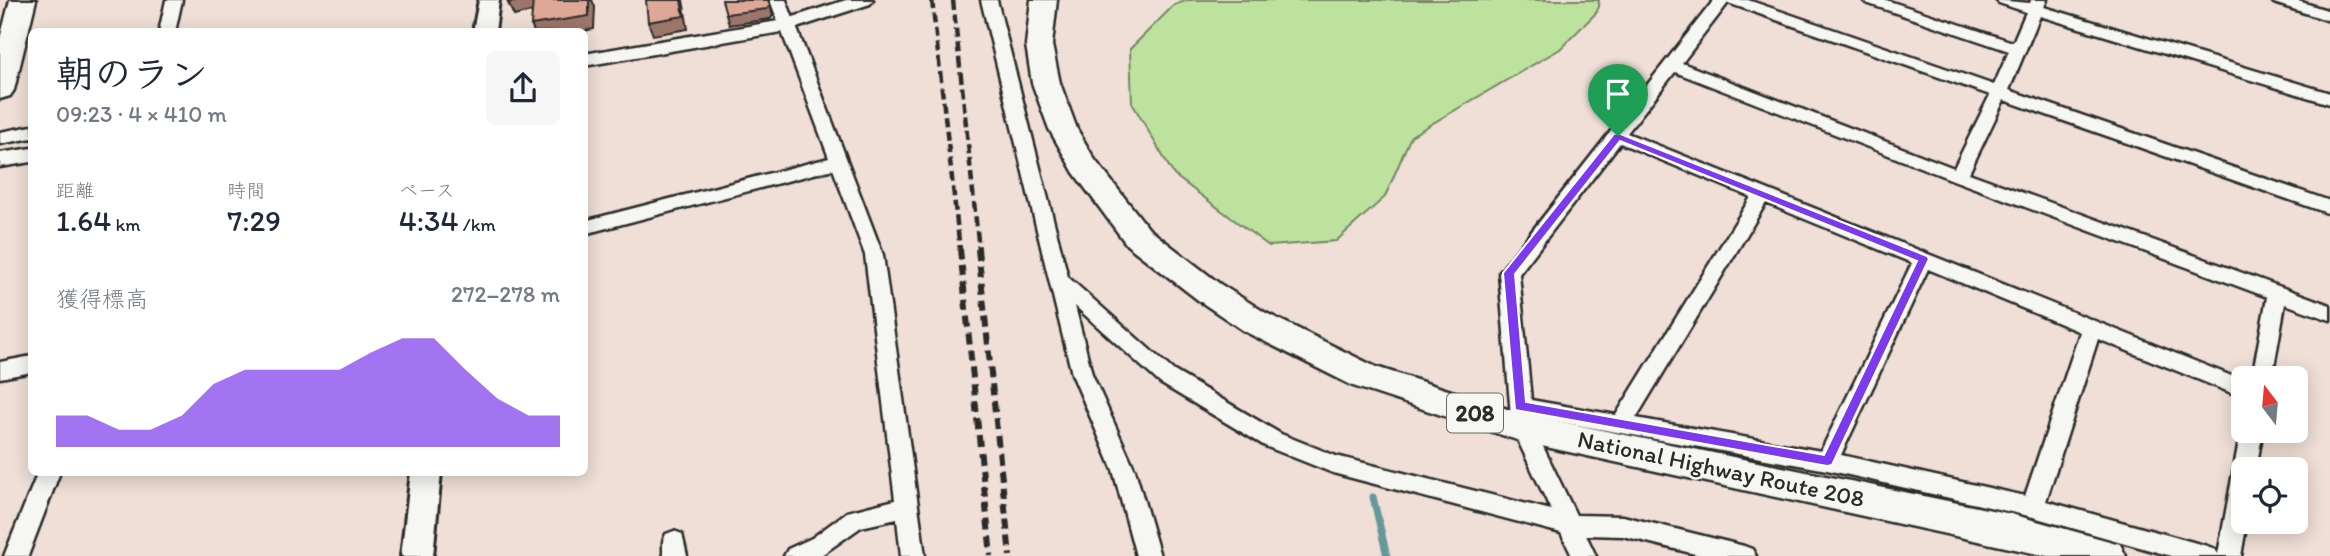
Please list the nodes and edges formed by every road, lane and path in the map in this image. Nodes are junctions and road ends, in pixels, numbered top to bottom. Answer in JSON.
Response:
{"nodes":[{"id":1,"x":23,"y":0,"type":"edge"},
{"id":2,"x":174,"y":0,"type":"edge"},
{"id":3,"x":489,"y":0,"type":"edge"},
{"id":4,"x":778,"y":0,"type":"edge"},
{"id":5,"x":864,"y":0,"type":"edge"},
{"id":6,"x":989,"y":0,"type":"edge"},
{"id":7,"x":1044,"y":0,"type":"edge"},
{"id":8,"x":1722,"y":0,"type":"edge"},
{"id":9,"x":1733,"y":0,"type":"edge"},
{"id":10,"x":1871,"y":0,"type":"edge"},
{"id":11,"x":2004,"y":0,"type":"edge"},
{"id":12,"x":2279,"y":0,"type":"edge"},
{"id":13,"x":2037,"y":5,"type":"edge"},
{"id":14,"x":2330,"y":16,"type":"edge"},
{"id":15,"x":788,"y":25,"type":"junction"},
{"id":16,"x":168,"y":28,"type":"edge"},
{"id":17,"x":485,"y":28,"type":"edge"},
{"id":18,"x":2018,"y":49,"type":"junction"},
{"id":19,"x":588,"y":59,"type":"edge"},
{"id":20,"x":1673,"y":65,"type":"junction"},
{"id":21,"x":0,"y":90,"type":"edge"},
{"id":22,"x":2000,"y":94,"type":"junction"},
{"id":23,"x":2330,"y":99,"type":"edge"},
{"id":24,"x":28,"y":133,"type":"edge"},
{"id":25,"x":1618,"y":136,"type":"junction"},
{"id":26,"x":0,"y":138,"type":"edge"},
{"id":27,"x":28,"y":156,"type":"edge"},
{"id":28,"x":0,"y":160,"type":"edge"},
{"id":29,"x":840,"y":161,"type":"junction"},
{"id":30,"x":1959,"y":176,"type":"junction"},
{"id":31,"x":1762,"y":194,"type":"junction"},
{"id":32,"x":2330,"y":208,"type":"edge"},
{"id":33,"x":588,"y":227,"type":"edge"},
{"id":34,"x":1923,"y":259,"type":"junction"},
{"id":35,"x":1058,"y":279,"type":"junction"},
{"id":36,"x":2277,"y":293,"type":"junction"},
{"id":37,"x":2330,"y":313,"type":"edge"},
{"id":38,"x":2091,"y":328,"type":"junction"},
{"id":39,"x":28,"y":365,"type":"edge"},
{"id":40,"x":2264,"y":366,"type":"edge"},
{"id":41,"x":0,"y":370,"type":"edge"},
{"id":42,"x":2231,"y":385,"type":"edge"},
{"id":43,"x":1522,"y":417,"type":"junction"},
{"id":44,"x":1621,"y":424,"type":"junction"},
{"id":45,"x":1827,"y":461,"type":"junction"},
{"id":46,"x":47,"y":476,"type":"edge"},
{"id":47,"x":426,"y":476,"type":"edge"},
{"id":48,"x":908,"y":507,"type":"junction"},
{"id":49,"x":2033,"y":507,"type":"junction"},
{"id":50,"x":1570,"y":525,"type":"junction"},
{"id":51,"x":2233,"y":534,"type":"edge"},
{"id":52,"x":16,"y":556,"type":"edge"},
{"id":53,"x":417,"y":556,"type":"edge"},
{"id":54,"x":796,"y":556,"type":"edge"},
{"id":55,"x":913,"y":556,"type":"edge"},
{"id":56,"x":1148,"y":556,"type":"edge"},
{"id":57,"x":1584,"y":556,"type":"edge"},
{"id":58,"x":1744,"y":556,"type":"edge"},
{"id":59,"x":2107,"y":556,"type":"edge"},
{"id":60,"x":2207,"y":556,"type":"edge"},
{"id":61,"x":2229,"y":556,"type":"edge"}],
"edges":[{"from":1,"to":21,"type":"highway"},
{"from":2,"to":16,"type":"street"},
{"from":3,"to":17,"type":"main road"},
{"from":4,"to":15,"type":"street"},
{"from":5,"to":15,"type":"street"},
{"from":6,"to":35,"type":"street"},
{"from":7,"to":43,"type":"highway","name":"National Highway Route 208","number":"208"},
{"from":8,"to":20,"type":"street"},
{"from":9,"to":22,"type":"street"},
{"from":10,"to":18,"type":"street"},
{"from":11,"to":13,"type":"street"},
{"from":12,"to":14,"type":"street"},
{"from":13,"to":18,"type":"street"},
{"from":13,"to":23,"type":"street"},
{"from":15,"to":19,"type":"street"},
{"from":15,"to":29,"type":"street"},
{"from":18,"to":22,"type":"street"},
{"from":20,"to":25,"type":"street"},
{"from":20,"to":30,"type":"street"},
{"from":22,"to":30,"type":"street"},
{"from":22,"to":32,"type":"street"},
{"from":24,"to":26,"type":"street"},
{"from":25,"to":31,"type":"street"},
{"from":25,"to":43,"type":"street"},
{"from":27,"to":28,"type":"street"},
{"from":29,"to":33,"type":"street"},
{"from":29,"to":48,"type":"street"},
{"from":30,"to":36,"type":"street"},
{"from":31,"to":34,"type":"street"},
{"from":31,"to":44,"type":"street"},
{"from":34,"to":38,"type":"street"},
{"from":34,"to":45,"type":"street"},
{"from":35,"to":50,"type":"street"},
{"from":35,"to":56,"type":"street"},
{"from":36,"to":37,"type":"street"},
{"from":36,"to":40,"type":"street"},
{"from":38,"to":42,"type":"street"},
{"from":38,"to":49,"type":"street"},
{"from":39,"to":41,"type":"street"},
{"from":43,"to":44,"type":"street"},
{"from":43,"to":50,"type":"street"},
{"from":43,"to":59,"type":"highway","name":"National Highway Route 208","number":"208"},
{"from":44,"to":45,"type":"street"},
{"from":45,"to":49,"type":"street"},
{"from":46,"to":52,"type":"street"},
{"from":47,"to":53,"type":"main road"},
{"from":48,"to":54,"type":"street"},
{"from":48,"to":55,"type":"street"},
{"from":49,"to":60,"type":"street"},
{"from":50,"to":57,"type":"street"},
{"from":50,"to":58,"type":"street"},
{"from":51,"to":61,"type":"street"}]}
